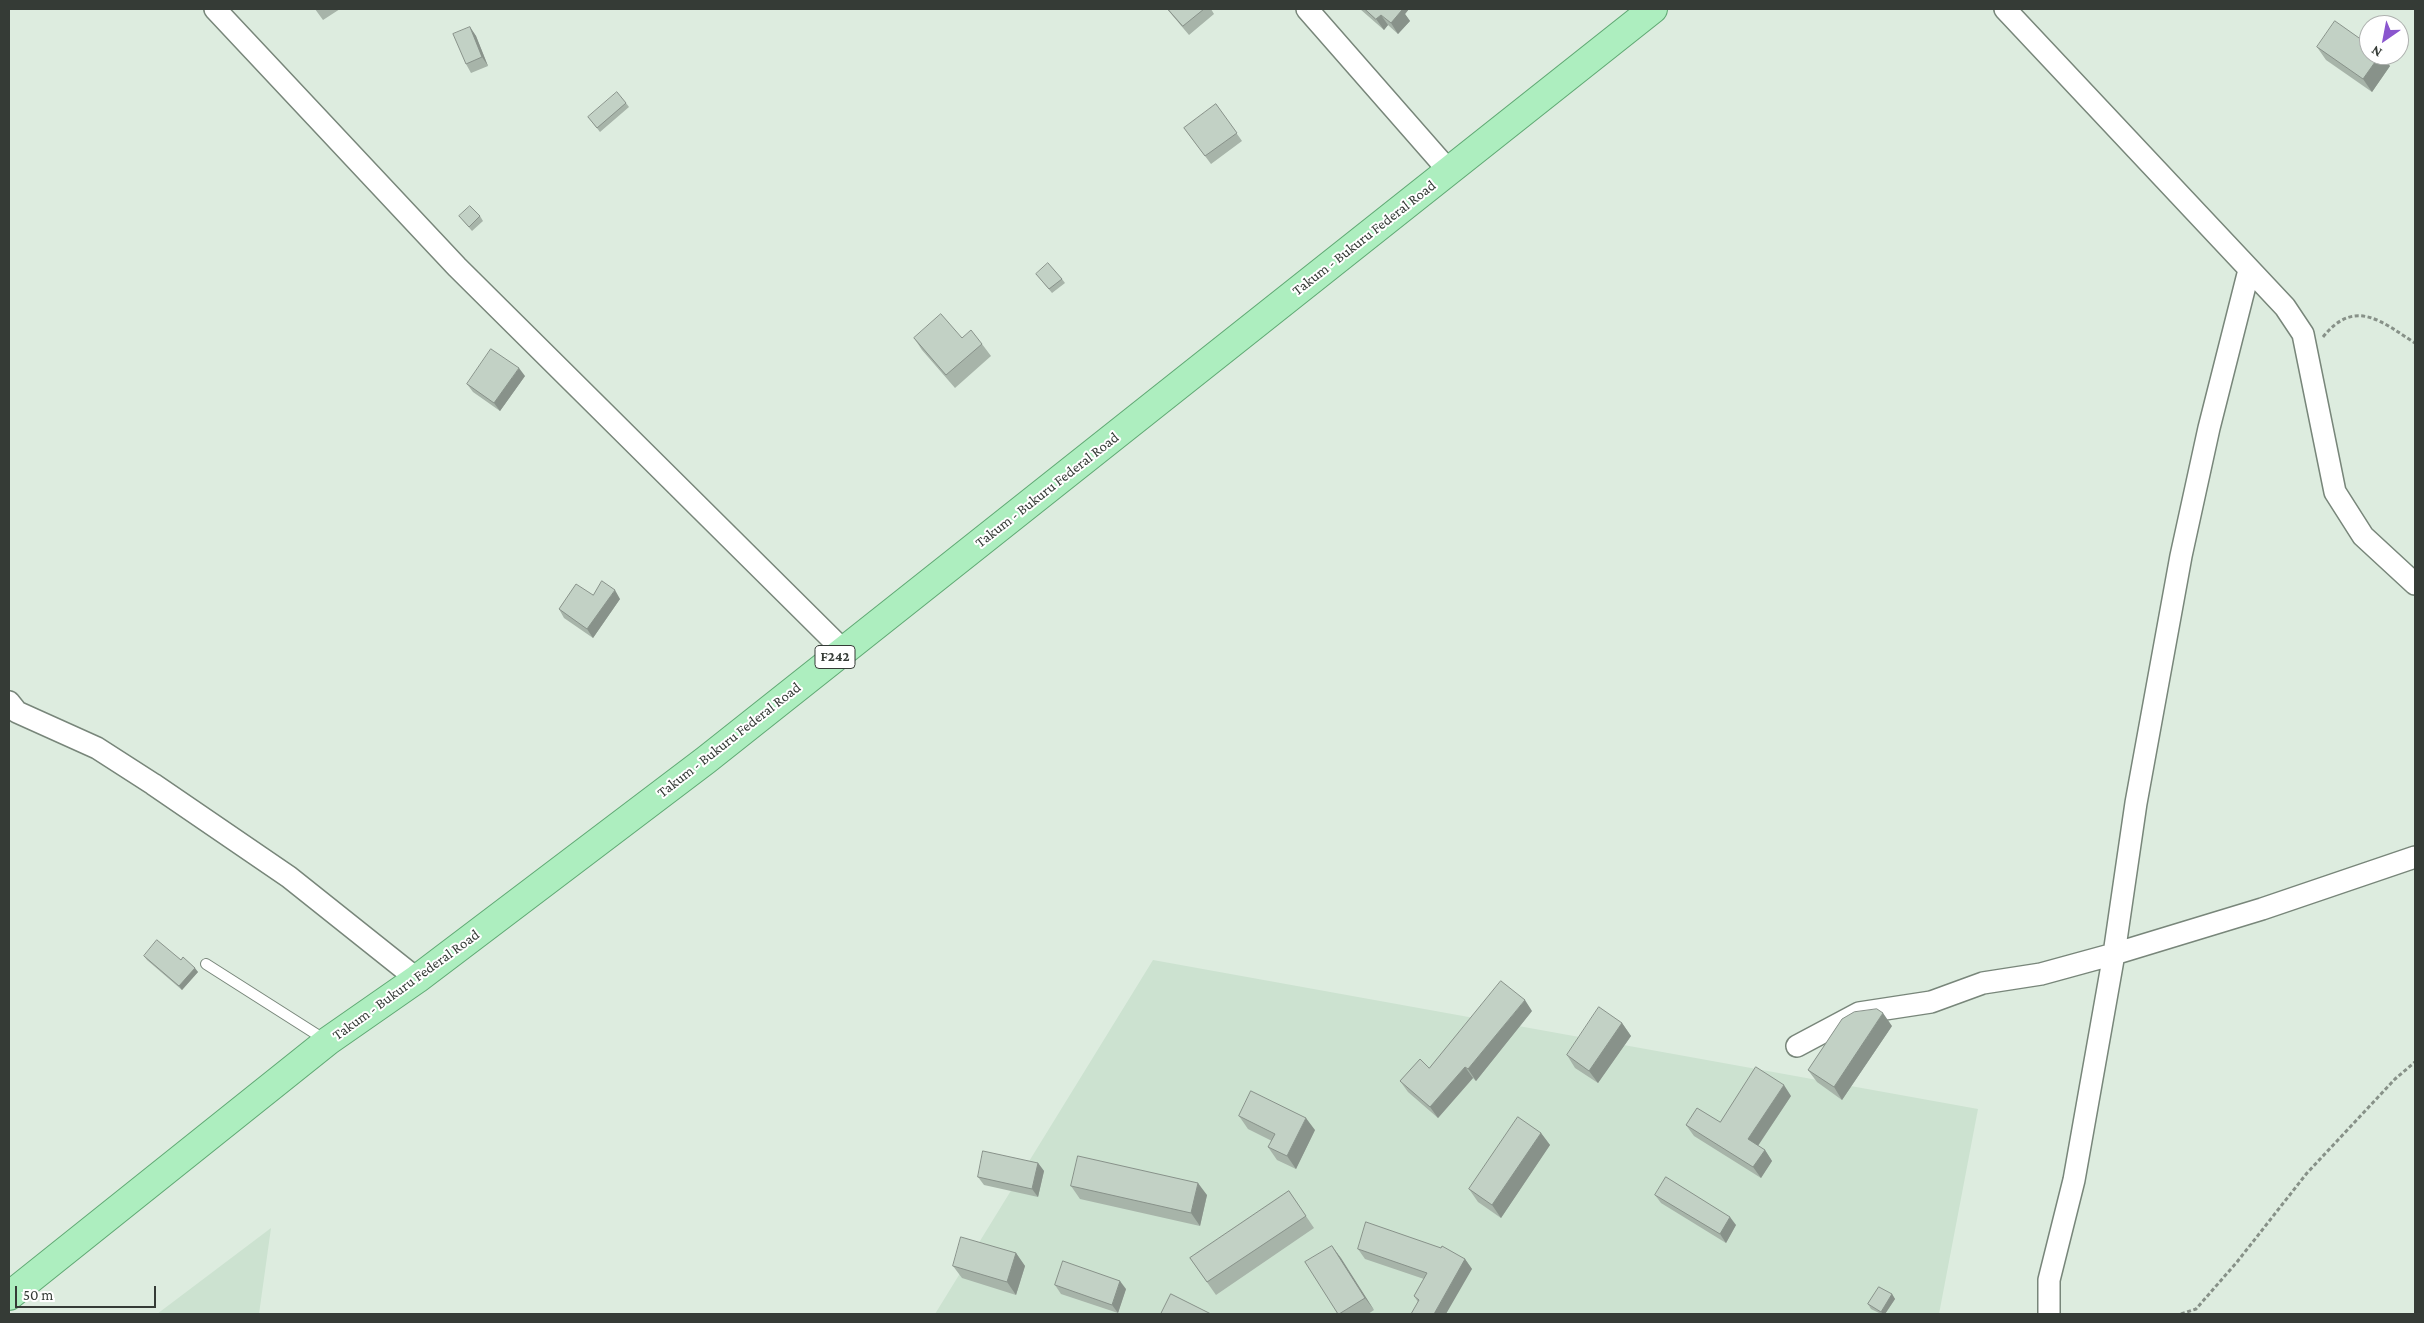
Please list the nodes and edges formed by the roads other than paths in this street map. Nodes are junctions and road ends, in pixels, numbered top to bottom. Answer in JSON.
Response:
{"nodes":[{"id":1,"x":215,"y":9,"type":"edge"},
{"id":2,"x":1307,"y":9,"type":"edge"},
{"id":3,"x":1653,"y":9,"type":"edge"},
{"id":4,"x":2005,"y":9,"type":"edge"},
{"id":5,"x":1449,"y":171,"type":"junction"},
{"id":6,"x":2249,"y":270,"type":"junction"},
{"id":7,"x":2414,"y":588,"type":"edge"},
{"id":8,"x":844,"y":650,"type":"junction"},
{"id":9,"x":9,"y":702,"type":"edge"},
{"id":10,"x":2415,"y":858,"type":"edge"},
{"id":11,"x":2114,"y":954,"type":"junction"},
{"id":12,"x":206,"y":964,"type":"dead end"},
{"id":13,"x":417,"y":979,"type":"junction"},
{"id":14,"x":328,"y":1041,"type":"junction"},
{"id":15,"x":1797,"y":1046,"type":"dead end"},
{"id":16,"x":9,"y":1296,"type":"edge"},
{"id":17,"x":2049,"y":1314,"type":"edge"}],
"edges":[{"from":1,"to":8,"type":"street"},
{"from":2,"to":5,"type":"street"},
{"from":3,"to":5,"type":"main road","name":"Takum - Bukuru Federal Road","number":"F242"},
{"from":4,"to":6,"type":"street"},
{"from":5,"to":8,"type":"main road","name":"Takum - Bukuru Federal Road","number":"F242"},
{"from":6,"to":7,"type":"street"},
{"from":6,"to":11,"type":"street"},
{"from":8,"to":13,"type":"main road","name":"Takum - Bukuru Federal Road","number":"F242"},
{"from":9,"to":13,"type":"street"},
{"from":10,"to":11,"type":"street"},
{"from":11,"to":15,"type":"street"},
{"from":11,"to":17,"type":"street"},
{"from":12,"to":14,"type":"lane"},
{"from":13,"to":14,"type":"main road","name":"Takum - Bukuru Federal Road","number":"F242"},
{"from":14,"to":16,"type":"main road","name":"Takum - Bukuru Federal Road","number":"F242"}]}
